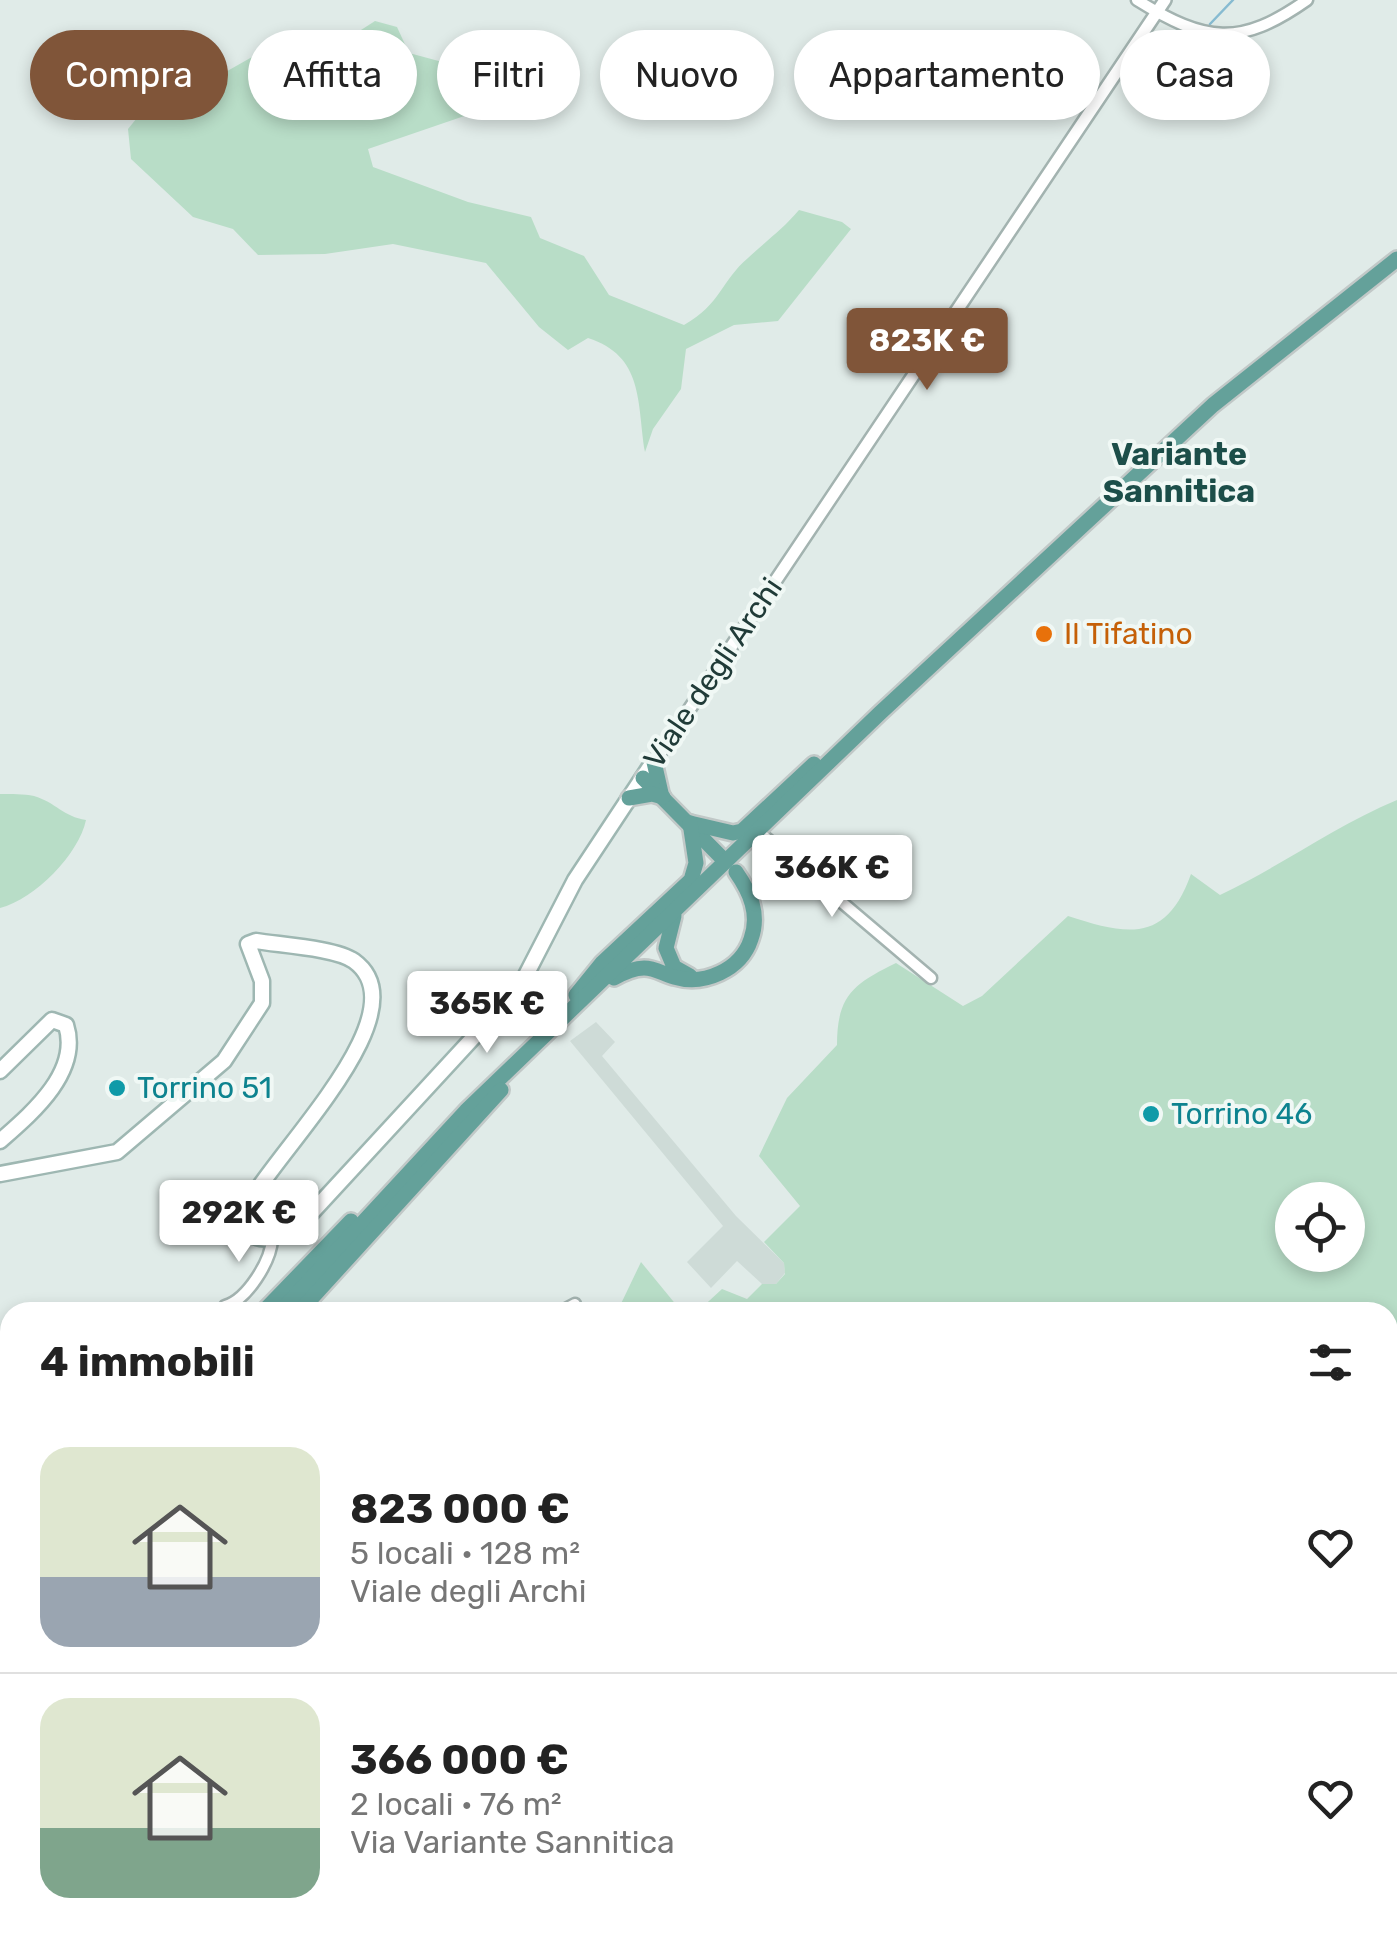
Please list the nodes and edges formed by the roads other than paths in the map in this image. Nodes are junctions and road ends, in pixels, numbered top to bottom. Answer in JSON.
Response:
{"nodes":[{"id":1,"x":1137,"y":0,"type":"edge"},
{"id":2,"x":1308,"y":0,"type":"edge"},
{"id":3,"x":1162,"y":5,"type":"edge"},
{"id":4,"x":1397,"y":258,"type":"edge"},
{"id":5,"x":880,"y":712,"type":"junction"},
{"id":6,"x":654,"y":762,"type":"junction"},
{"id":7,"x":643,"y":778,"type":"junction"},
{"id":8,"x":663,"y":797,"type":"junction"},
{"id":9,"x":629,"y":798,"type":"junction"},
{"id":10,"x":690,"y":823,"type":"junction"},
{"id":11,"x":759,"y":832,"type":"junction"},
{"id":12,"x":722,"y":857,"type":"dead end"},
{"id":13,"x":736,"y":872,"type":"dead end"},
{"id":14,"x":676,"y":912,"type":"junction"},
{"id":15,"x":931,"y":978,"type":"dead end"},
{"id":16,"x":698,"y":979,"type":"junction"},
{"id":17,"x":597,"y":987,"type":"junction"},
{"id":18,"x":574,"y":1008,"type":"junction"},
{"id":19,"x":553,"y":1024,"type":"junction"},
{"id":20,"x":0,"y":1071,"type":"edge"},
{"id":21,"x":466,"y":1111,"type":"junction"},
{"id":22,"x":0,"y":1142,"type":"edge"},
{"id":23,"x":0,"y":1174,"type":"edge"},
{"id":24,"x":272,"y":1239,"type":"junction"},
{"id":25,"x":235,"y":1302,"type":"edge"},
{"id":26,"x":273,"y":1302,"type":"edge"},
{"id":27,"x":289,"y":1302,"type":"edge"},
{"id":28,"x":308,"y":1302,"type":"edge"},
{"id":29,"x":0,"y":1574,"type":"edge"},
{"id":30,"x":0,"y":1609,"type":"edge"}],
"edges":[{"from":1,"to":3,"type":"street"},
{"from":2,"to":3,"type":"street"},
{"from":3,"to":6,"type":"street","name":"Viale degli Archi"},
{"from":4,"to":5,"type":"main road"},
{"from":5,"to":10,"type":"main road"},
{"from":5,"to":11,"type":"main road"},
{"from":6,"to":7,"type":"main road","name":"Viale degli Archi"},
{"from":6,"to":8,"type":"main road"},
{"from":7,"to":8,"type":"main road"},
{"from":7,"to":9,"type":"main road","name":"Viale degli Archi"},
{"from":8,"to":9,"type":"main road"},
{"from":8,"to":10,"type":"main road"},
{"from":9,"to":24,"type":"main road","name":"Viale degli Archi"},
{"from":10,"to":12,"type":"main road"},
{"from":10,"to":19,"type":"main road"},
{"from":11,"to":14,"type":"main road"},
{"from":11,"to":15,"type":"street"},
{"from":13,"to":16,"type":"main road"},
{"from":14,"to":16,"type":"main road"},
{"from":14,"to":17,"type":"main road"},
{"from":16,"to":17,"type":"main road"},
{"from":17,"to":18,"type":"main road"},
{"from":18,"to":19,"type":"main road"},
{"from":18,"to":28,"type":"main road"},
{"from":19,"to":21,"type":"main road"},
{"from":20,"to":22,"type":"main road"},
{"from":21,"to":26,"type":"main road"},
{"from":21,"to":27,"type":"main road"},
{"from":23,"to":24,"type":"main road"},
{"from":24,"to":25,"type":"street","name":"Viale degli Archi"},
{"from":29,"to":30,"type":"street"}]}
